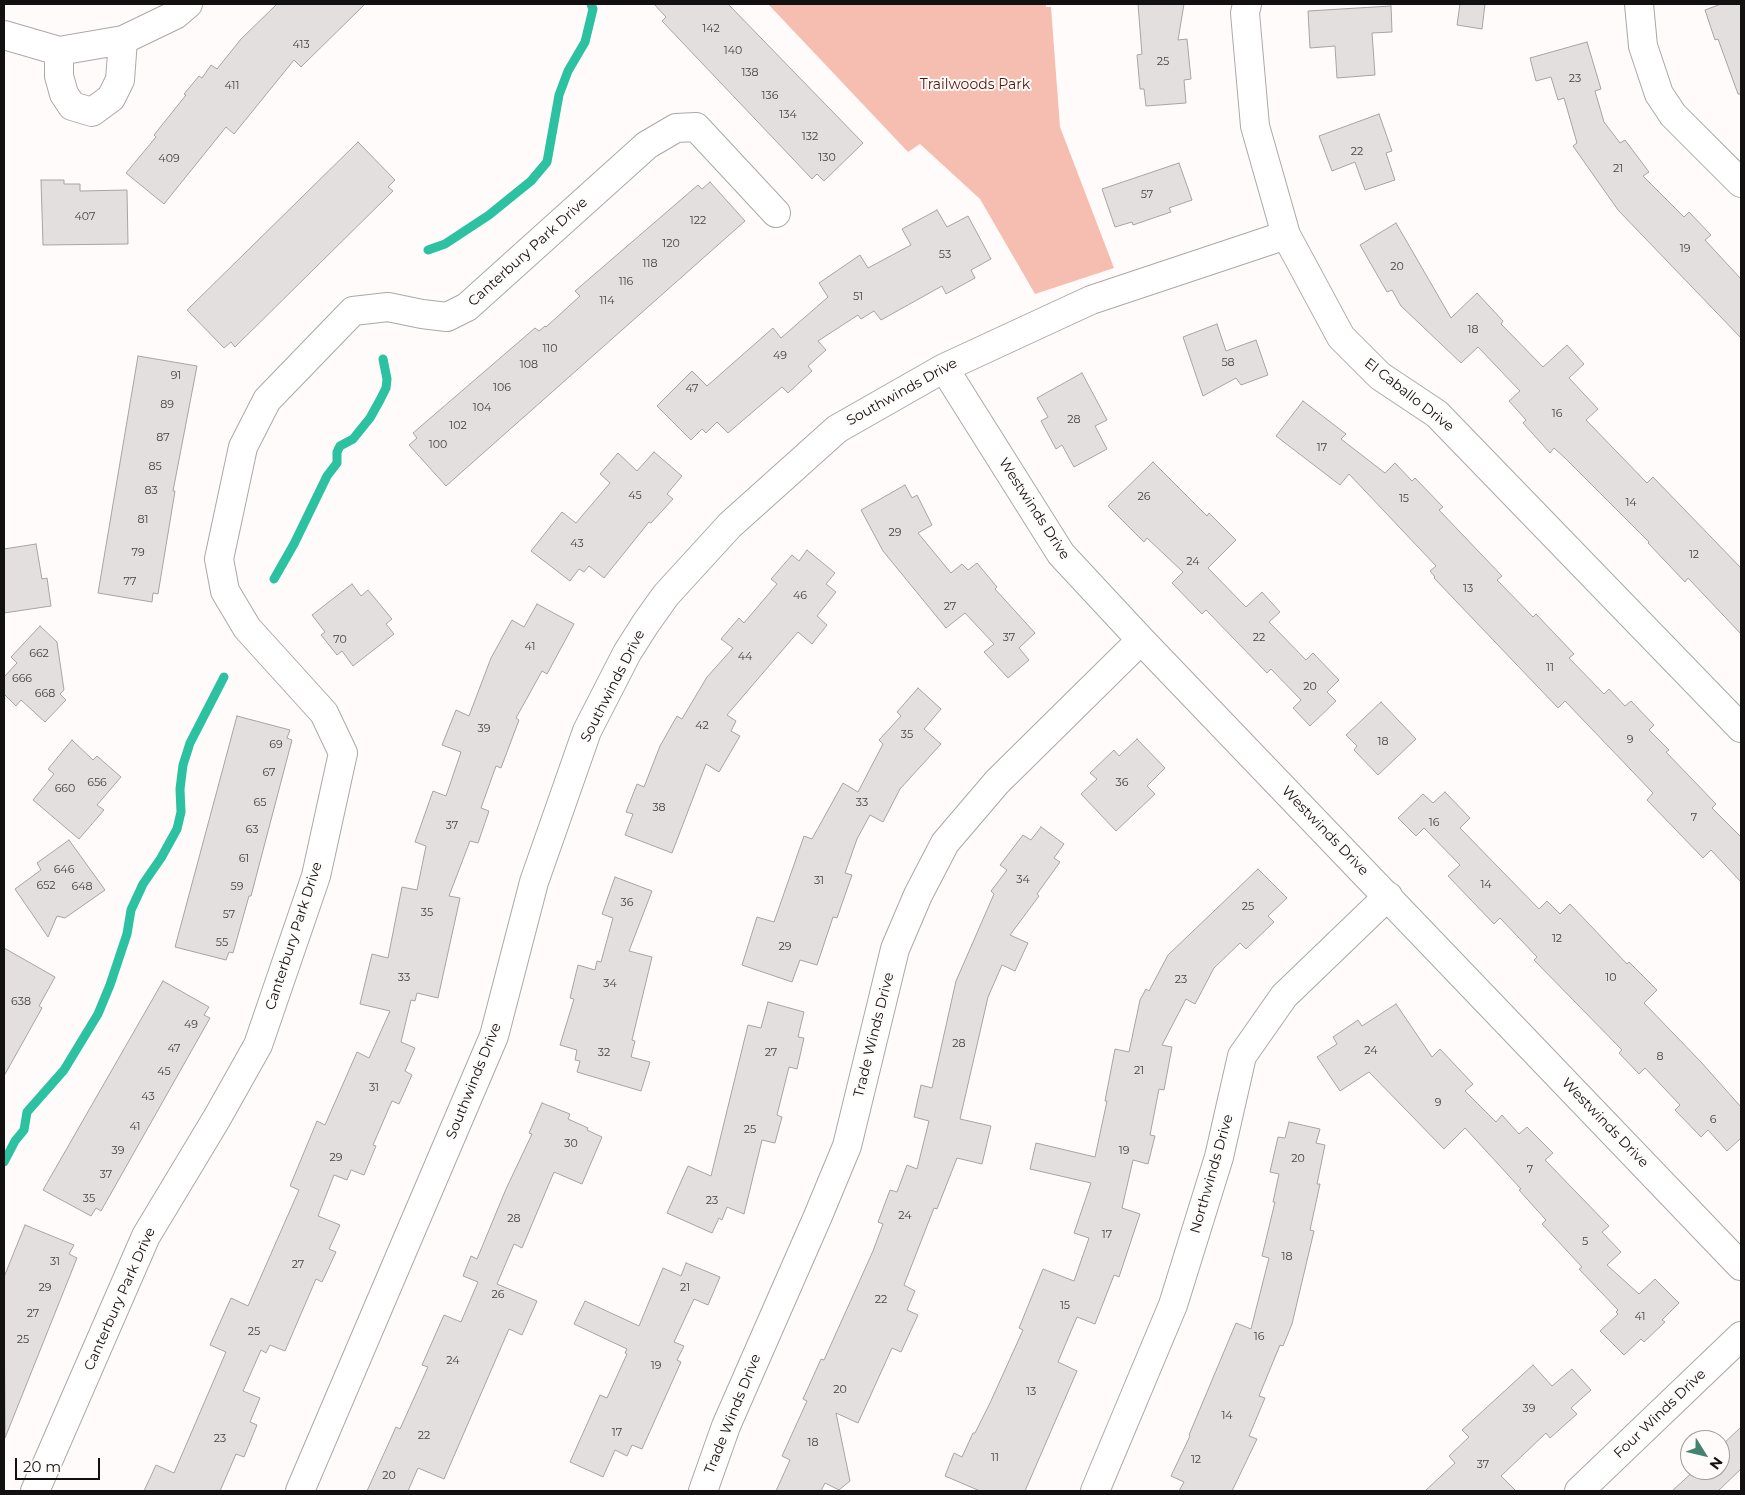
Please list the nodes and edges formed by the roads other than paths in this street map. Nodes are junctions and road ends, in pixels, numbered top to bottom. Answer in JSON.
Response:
{"nodes":[{"id":1,"x":188,"y":4,"type":"edge"},
{"id":2,"x":1247,"y":4,"type":"edge"},
{"id":3,"x":1639,"y":4,"type":"edge"},
{"id":4,"x":4,"y":35,"type":"edge"},
{"id":5,"x":123,"y":40,"type":"junction"},
{"id":6,"x":59,"y":51,"type":"junction"},
{"id":7,"x":1741,"y":184,"type":"edge"},
{"id":8,"x":776,"y":213,"type":"dead end"},
{"id":9,"x":1286,"y":235,"type":"junction"},
{"id":10,"x":944,"y":368,"type":"junction"},
{"id":11,"x":1141,"y":640,"type":"junction"},
{"id":12,"x":1741,"y":728,"type":"edge"},
{"id":13,"x":1388,"y":896,"type":"junction"},
{"id":14,"x":1741,"y":1266,"type":"edge"},
{"id":15,"x":1741,"y":1336,"type":"edge"},
{"id":16,"x":35,"y":1491,"type":"edge"},
{"id":17,"x":300,"y":1491,"type":"edge"},
{"id":18,"x":703,"y":1491,"type":"edge"},
{"id":19,"x":1095,"y":1491,"type":"edge"},
{"id":20,"x":1578,"y":1491,"type":"edge"}],
"edges":[{"from":1,"to":5,"type":"street"},
{"from":2,"to":9,"type":"street","name":"El Caballo Drive"},
{"from":3,"to":7,"type":"street"},
{"from":4,"to":6,"type":"street"},
{"from":5,"to":6,"type":"street"},
{"from":5,"to":6,"type":"street"},
{"from":8,"to":16,"type":"street","name":"Canterbury Park Drive"},
{"from":9,"to":10,"type":"street","name":"Southwinds Drive"},
{"from":9,"to":12,"type":"street","name":"El Caballo Drive"},
{"from":10,"to":11,"type":"street","name":"Westwinds Drive"},
{"from":10,"to":17,"type":"street","name":"Southwinds Drive"},
{"from":11,"to":13,"type":"street","name":"Westwinds Drive"},
{"from":11,"to":18,"type":"street","name":"Trade Winds Drive"},
{"from":13,"to":14,"type":"street","name":"Westwinds Drive"},
{"from":13,"to":19,"type":"street","name":"Northwinds Drive"},
{"from":15,"to":20,"type":"street","name":"Four Winds Drive"}]}
